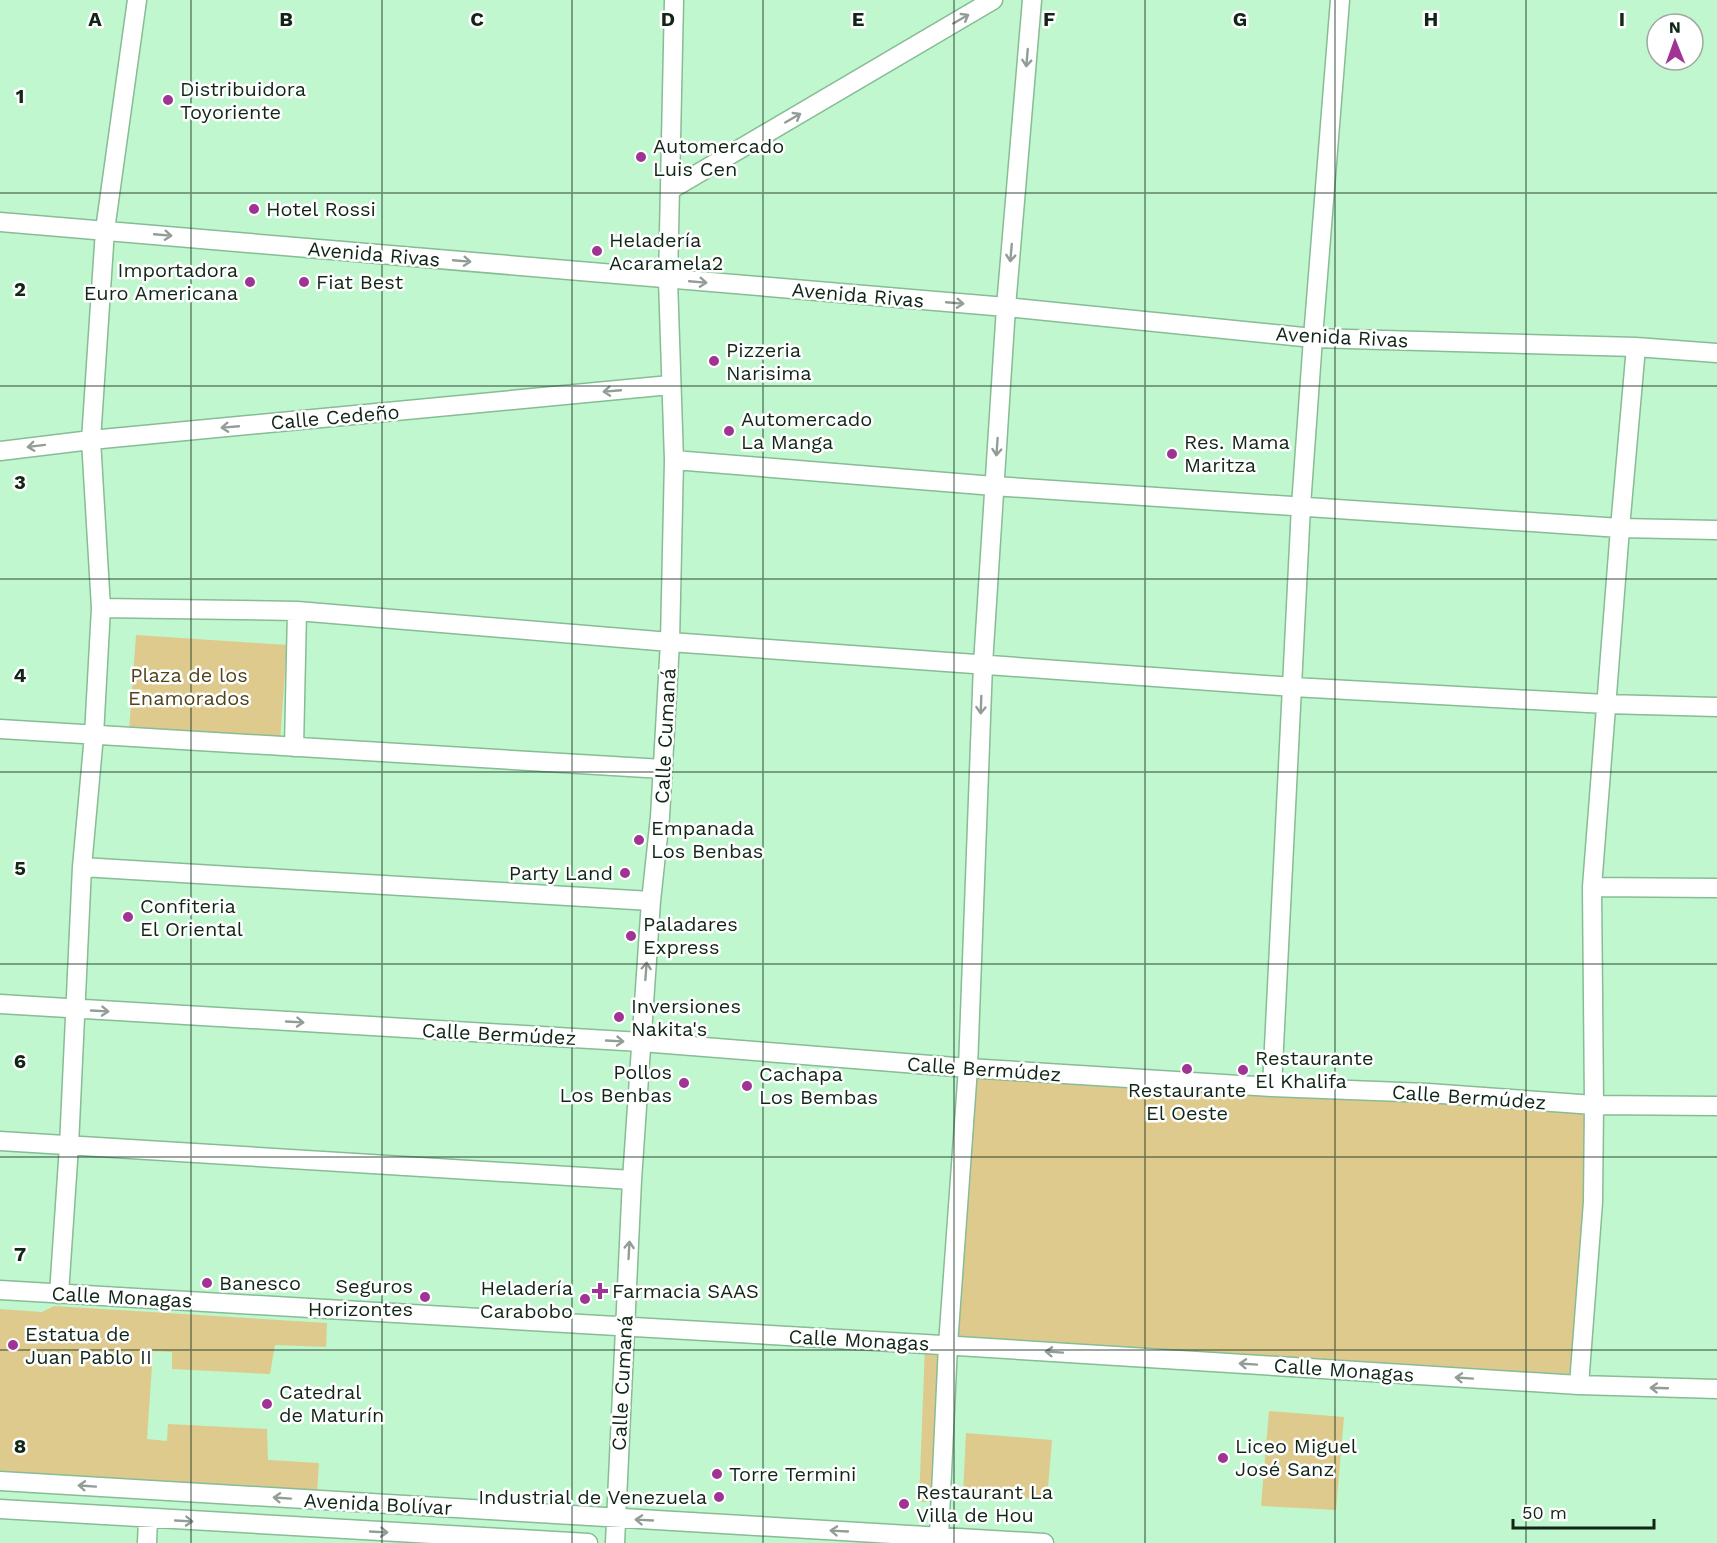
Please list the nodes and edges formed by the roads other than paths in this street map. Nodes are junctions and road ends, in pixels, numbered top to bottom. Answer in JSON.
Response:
{"nodes":[{"id":1,"x":137,"y":0,"type":"edge"},
{"id":2,"x":674,"y":0,"type":"edge"},
{"id":3,"x":1032,"y":0,"type":"edge"},
{"id":4,"x":1340,"y":0,"type":"edge"},
{"id":5,"x":984,"y":2,"type":"edge"},
{"id":6,"x":670,"y":190,"type":"junction"},
{"id":7,"x":0,"y":222,"type":"edge"},
{"id":8,"x":105,"y":230,"type":"junction"},
{"id":9,"x":668,"y":280,"type":"junction"},
{"id":10,"x":1006,"y":307,"type":"junction"},
{"id":11,"x":1312,"y":338,"type":"junction"},
{"id":12,"x":1636,"y":347,"type":"junction"},
{"id":13,"x":1717,"y":353,"type":"edge"},
{"id":14,"x":670,"y":386,"type":"junction"},
{"id":15,"x":91,"y":440,"type":"junction"},
{"id":16,"x":0,"y":451,"type":"edge"},
{"id":17,"x":674,"y":460,"type":"junction"},
{"id":18,"x":994,"y":486,"type":"junction"},
{"id":19,"x":1301,"y":506,"type":"junction"},
{"id":20,"x":1620,"y":528,"type":"junction"},
{"id":21,"x":1717,"y":530,"type":"edge"},
{"id":22,"x":101,"y":609,"type":"junction"},
{"id":23,"x":297,"y":611,"type":"junction"},
{"id":24,"x":670,"y":642,"type":"junction"},
{"id":25,"x":983,"y":664,"type":"junction"},
{"id":26,"x":1293,"y":687,"type":"junction"},
{"id":27,"x":1606,"y":704,"type":"junction"},
{"id":28,"x":1717,"y":707,"type":"edge"},
{"id":29,"x":0,"y":729,"type":"edge"},
{"id":30,"x":94,"y":735,"type":"junction"},
{"id":31,"x":294,"y":747,"type":"junction"},
{"id":32,"x":663,"y":769,"type":"junction"},
{"id":33,"x":82,"y":867,"type":"junction"},
{"id":34,"x":1593,"y":887,"type":"junction"},
{"id":35,"x":1717,"y":888,"type":"edge"},
{"id":36,"x":651,"y":901,"type":"junction"},
{"id":37,"x":0,"y":1004,"type":"edge"},
{"id":38,"x":76,"y":1009,"type":"junction"},
{"id":39,"x":641,"y":1042,"type":"junction"},
{"id":40,"x":968,"y":1068,"type":"junction"},
{"id":41,"x":1272,"y":1087,"type":"junction"},
{"id":42,"x":1594,"y":1105,"type":"junction"},
{"id":43,"x":1717,"y":1106,"type":"edge"},
{"id":44,"x":0,"y":1141,"type":"edge"},
{"id":45,"x":69,"y":1146,"type":"junction"},
{"id":46,"x":633,"y":1180,"type":"junction"},
{"id":47,"x":0,"y":1290,"type":"edge"},
{"id":48,"x":59,"y":1294,"type":"junction"},
{"id":49,"x":626,"y":1326,"type":"junction"},
{"id":50,"x":948,"y":1345,"type":"junction"},
{"id":51,"x":1579,"y":1385,"type":"junction"},
{"id":52,"x":1717,"y":1389,"type":"edge"},
{"id":53,"x":0,"y":1481,"type":"edge"},
{"id":54,"x":0,"y":1509,"type":"edge"},
{"id":55,"x":616,"y":1518,"type":"junction"},
{"id":56,"x":148,"y":1519,"type":"junction"},
{"id":57,"x":939,"y":1537,"type":"junction"},
{"id":58,"x":147,"y":1543,"type":"edge"},
{"id":59,"x":588,"y":1543,"type":"edge"},
{"id":60,"x":615,"y":1543,"type":"edge"},
{"id":61,"x":1044,"y":1543,"type":"edge"}],
"edges":[{"from":1,"to":8,"type":"street"},
{"from":2,"to":6,"type":"street","name":"Calle Cumaná"},
{"from":3,"to":10,"type":"street","one_way":true},
{"from":4,"to":11,"type":"street"},
{"from":6,"to":5,"type":"street","one_way":true},
{"from":6,"to":9,"type":"street","name":"Calle Cumaná"},
{"from":7,"to":8,"type":"street","name":"Avenida Rivas"},
{"from":8,"to":9,"type":"street","name":"Avenida Rivas","one_way":true},
{"from":8,"to":15,"type":"street"},
{"from":9,"to":10,"type":"street","name":"Avenida Rivas","one_way":true},
{"from":9,"to":14,"type":"street","name":"Calle Cumaná"},
{"from":10,"to":11,"type":"street","name":"Avenida Rivas"},
{"from":10,"to":18,"type":"street","one_way":true},
{"from":11,"to":12,"type":"street","name":"Avenida Rivas"},
{"from":11,"to":19,"type":"street"},
{"from":12,"to":13,"type":"street","name":"Avenida Rivas"},
{"from":12,"to":20,"type":"street"},
{"from":14,"to":15,"type":"street","name":"Calle Cedeño","one_way":true},
{"from":14,"to":17,"type":"street","name":"Calle Cumaná"},
{"from":15,"to":16,"type":"street","name":"Calle Cedeño","one_way":true},
{"from":15,"to":22,"type":"street"},
{"from":17,"to":18,"type":"street"},
{"from":17,"to":24,"type":"street","name":"Calle Cumaná"},
{"from":18,"to":19,"type":"street"},
{"from":18,"to":25,"type":"street"},
{"from":19,"to":20,"type":"street"},
{"from":19,"to":26,"type":"street"},
{"from":20,"to":21,"type":"street"},
{"from":20,"to":27,"type":"street"},
{"from":22,"to":23,"type":"street"},
{"from":22,"to":30,"type":"street"},
{"from":23,"to":24,"type":"street"},
{"from":23,"to":31,"type":"street"},
{"from":24,"to":25,"type":"street"},
{"from":24,"to":32,"type":"street","name":"Calle Cumaná"},
{"from":25,"to":26,"type":"street"},
{"from":25,"to":40,"type":"street","one_way":true},
{"from":26,"to":27,"type":"street"},
{"from":26,"to":41,"type":"street"},
{"from":27,"to":28,"type":"street"},
{"from":27,"to":34,"type":"street"},
{"from":29,"to":30,"type":"street"},
{"from":30,"to":31,"type":"street"},
{"from":30,"to":33,"type":"street"},
{"from":31,"to":32,"type":"street"},
{"from":32,"to":36,"type":"street","name":"Calle Cumaná"},
{"from":33,"to":36,"type":"street"},
{"from":33,"to":38,"type":"street"},
{"from":34,"to":35,"type":"street"},
{"from":34,"to":42,"type":"street"},
{"from":39,"to":36,"type":"street","name":"Calle Cumaná","one_way":true},
{"from":37,"to":38,"type":"street","name":"Calle Bermúdez"},
{"from":38,"to":39,"type":"street","name":"Calle Bermúdez","one_way":true},
{"from":38,"to":45,"type":"street"},
{"from":39,"to":40,"type":"street","name":"Calle Bermúdez"},
{"from":39,"to":46,"type":"street","name":"Calle Cumaná"},
{"from":40,"to":41,"type":"street","name":"Calle Bermúdez"},
{"from":40,"to":50,"type":"street"},
{"from":41,"to":42,"type":"street","name":"Calle Bermúdez"},
{"from":42,"to":43,"type":"street","name":"Calle Bermúdez"},
{"from":42,"to":51,"type":"street"},
{"from":44,"to":45,"type":"street"},
{"from":45,"to":46,"type":"street"},
{"from":45,"to":48,"type":"street"},
{"from":49,"to":46,"type":"street","name":"Calle Cumaná","one_way":true},
{"from":47,"to":48,"type":"street","name":"Calle Monagas"},
{"from":48,"to":49,"type":"street","name":"Calle Monagas"},
{"from":49,"to":50,"type":"street","name":"Calle Monagas"},
{"from":49,"to":55,"type":"street","name":"Calle Cumaná"},
{"from":51,"to":50,"type":"street","name":"Calle Monagas","one_way":true},
{"from":50,"to":57,"type":"street"},
{"from":52,"to":51,"type":"street","name":"Calle Monagas","one_way":true},
{"from":55,"to":53,"type":"street","name":"Avenida Bolívar","one_way":true},
{"from":54,"to":56,"type":"street","name":"Avenida Bolívar"},
{"from":57,"to":55,"type":"street","name":"Avenida Bolívar","one_way":true},
{"from":55,"to":60,"type":"street","name":"Calle Cumaná"},
{"from":56,"to":58,"type":"street"},
{"from":56,"to":59,"type":"street","name":"Avenida Bolívar","one_way":true},
{"from":57,"to":61,"type":"street","name":"Avenida Bolívar"}]}
